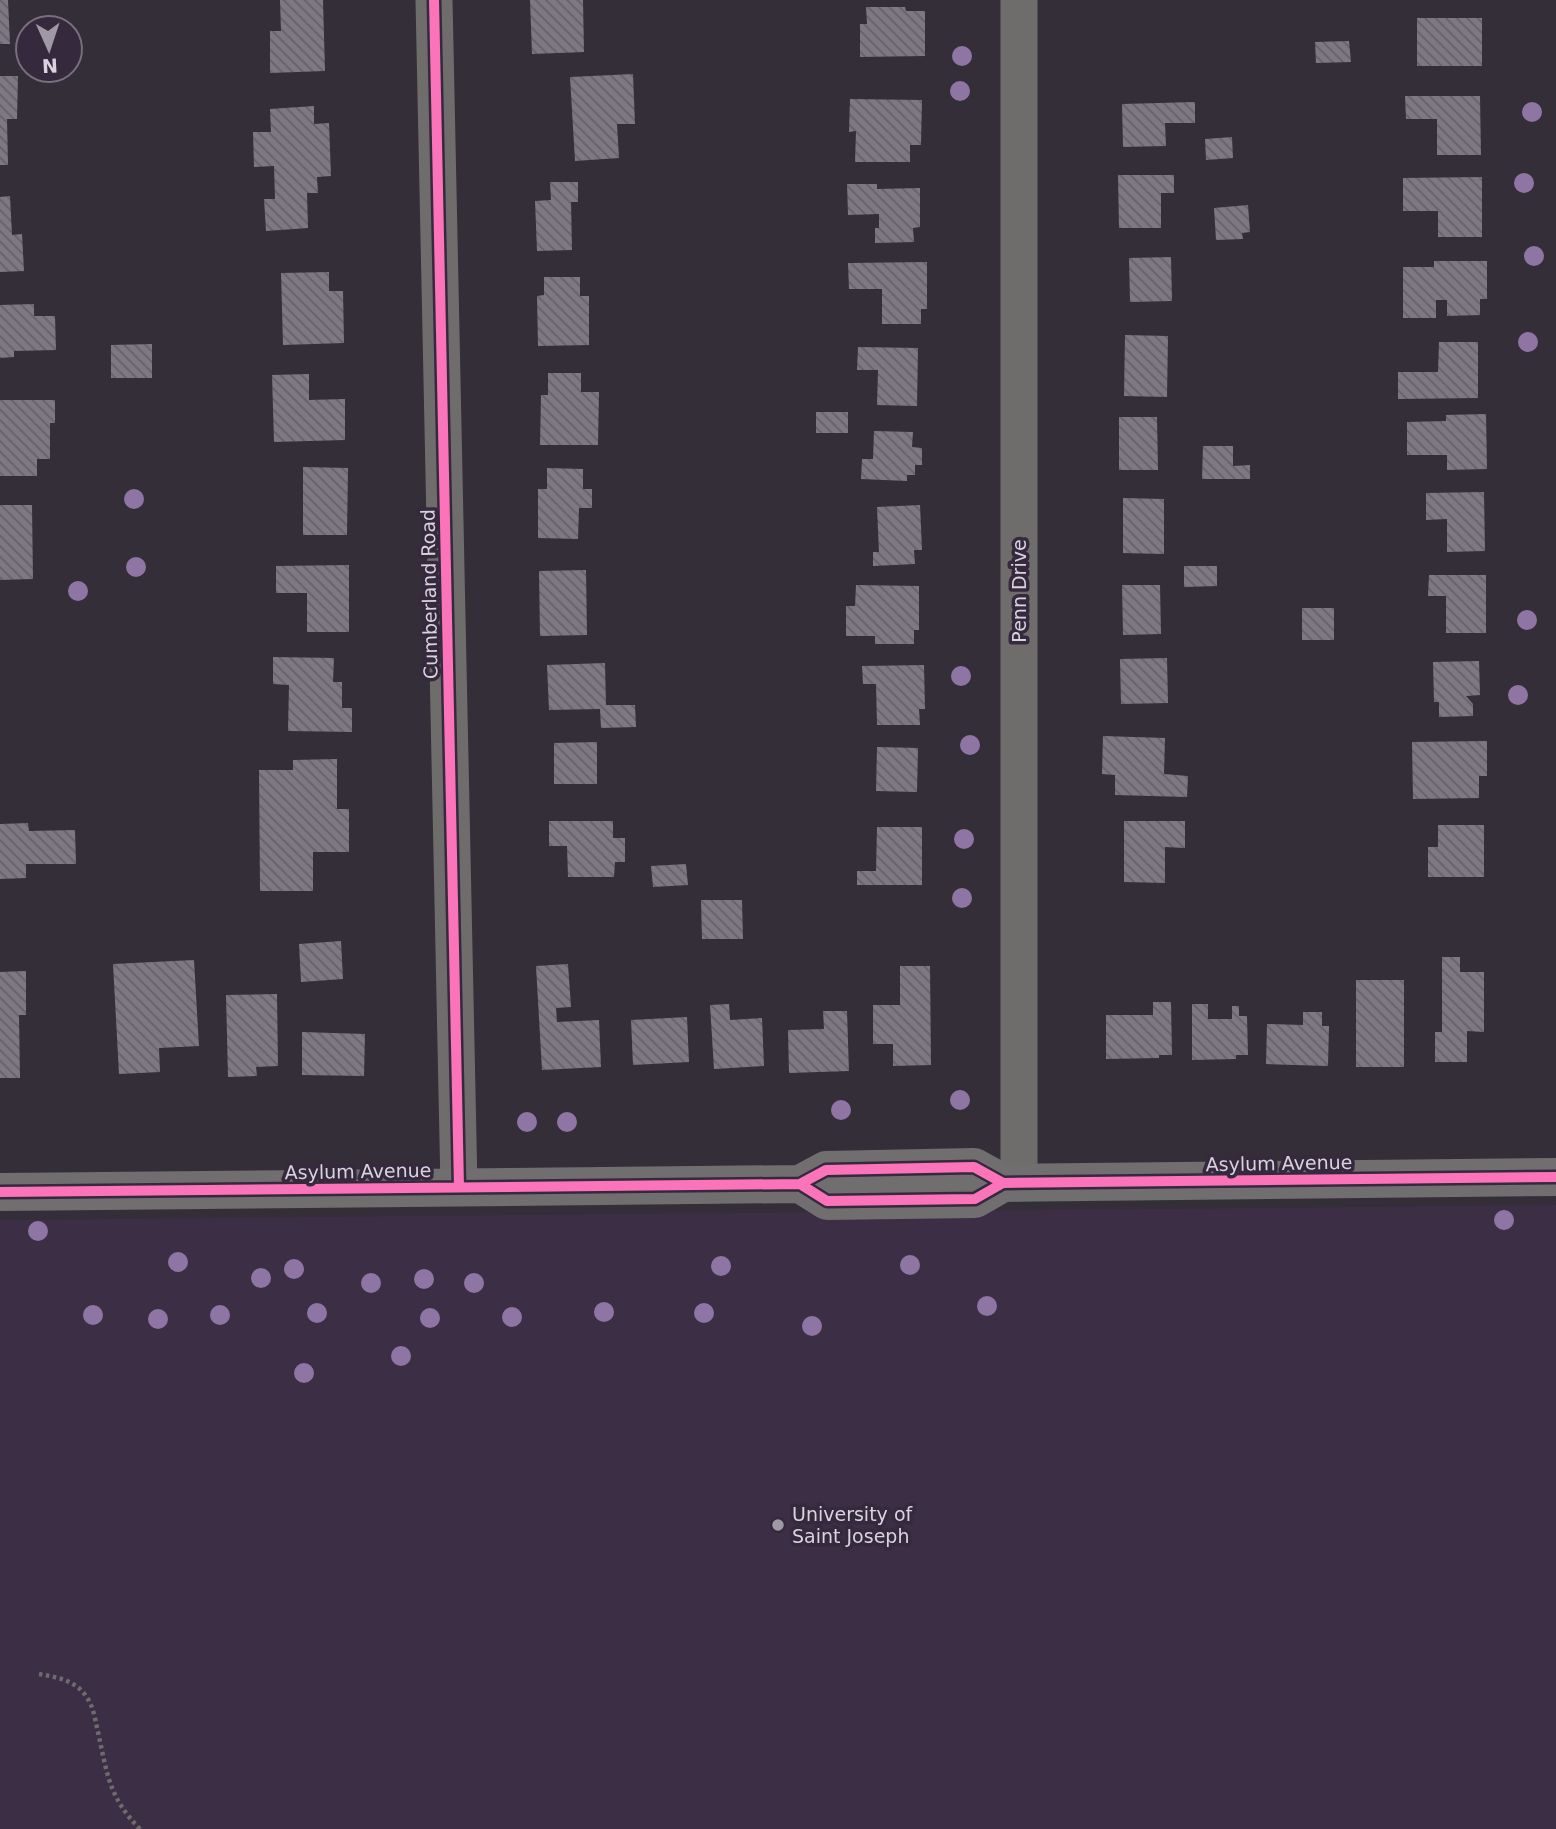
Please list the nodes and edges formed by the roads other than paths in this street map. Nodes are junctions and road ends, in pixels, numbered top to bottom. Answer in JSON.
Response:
{"nodes":[{"id":1,"x":434,"y":0,"type":"edge"},
{"id":2,"x":1019,"y":0,"type":"edge"},
{"id":3,"x":1556,"y":1177,"type":"edge"},
{"id":4,"x":1011,"y":1183,"type":"junction"},
{"id":5,"x":459,"y":1187,"type":"junction"},
{"id":6,"x":0,"y":1192,"type":"edge"}],
"edges":[{"from":1,"to":5,"type":"street","name":"Cumberland Road"},
{"from":2,"to":4,"type":"street","name":"Penn Drive"},
{"from":3,"to":4,"type":"main road","name":"Asylum Avenue"},
{"from":4,"to":5,"type":"main road","name":"Asylum Avenue"},
{"from":5,"to":6,"type":"main road","name":"Asylum Avenue"}]}
